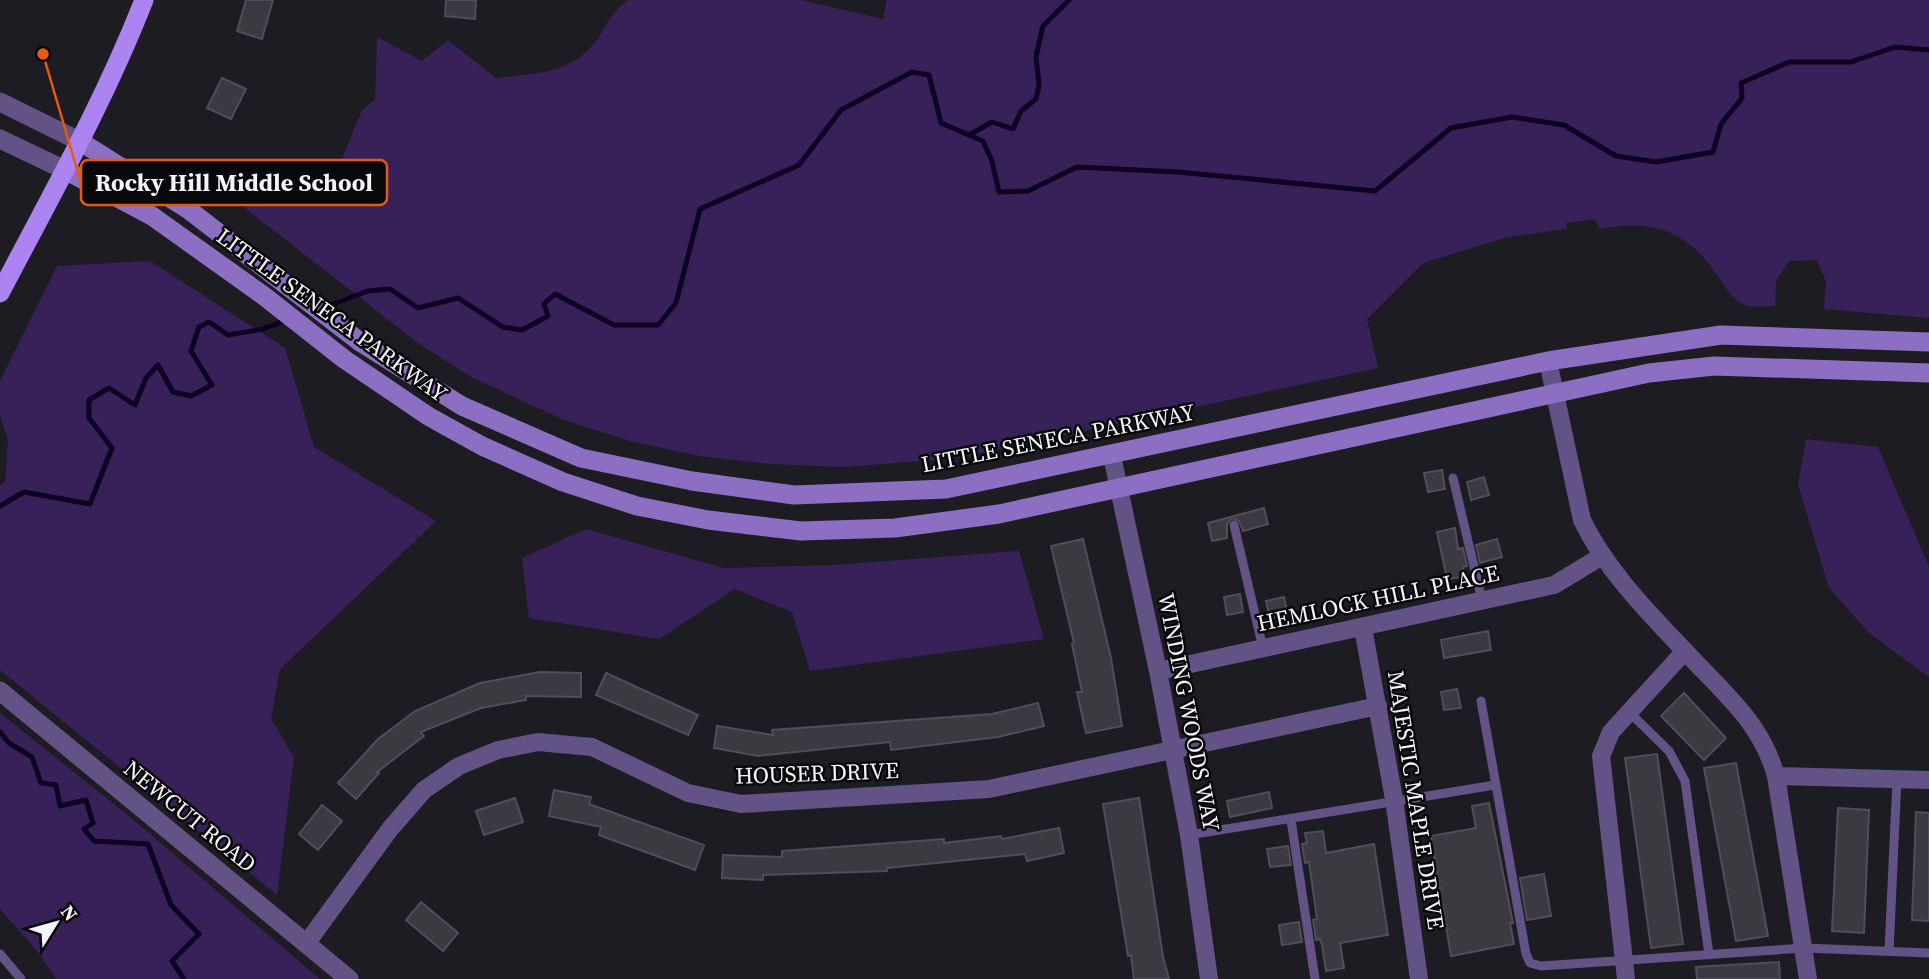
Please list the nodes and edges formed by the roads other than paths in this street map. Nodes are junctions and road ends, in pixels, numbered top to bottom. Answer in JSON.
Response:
{"nodes":[{"id":1,"x":144,"y":0,"type":"edge"},
{"id":2,"x":0,"y":102,"type":"edge"},
{"id":3,"x":0,"y":139,"type":"edge"},
{"id":4,"x":81,"y":142,"type":"junction"},
{"id":5,"x":66,"y":171,"type":"junction"},
{"id":6,"x":0,"y":293,"type":"edge"},
{"id":7,"x":1929,"y":342,"type":"edge"},
{"id":8,"x":1548,"y":361,"type":"junction"},
{"id":9,"x":1929,"y":373,"type":"edge"},
{"id":10,"x":1555,"y":393,"type":"junction"},
{"id":11,"x":1112,"y":456,"type":"junction"},
{"id":12,"x":1453,"y":478,"type":"dead end"},
{"id":13,"x":1118,"y":489,"type":"junction"},
{"id":14,"x":1234,"y":525,"type":"dead end"},
{"id":15,"x":1602,"y":556,"type":"junction"},
{"id":16,"x":1482,"y":600,"type":"junction"},
{"id":17,"x":1363,"y":628,"type":"junction"},
{"id":18,"x":1263,"y":648,"type":"junction"},
{"id":19,"x":1685,"y":650,"type":"junction"},
{"id":20,"x":1158,"y":671,"type":"junction"},
{"id":21,"x":0,"y":691,"type":"edge"},
{"id":22,"x":1481,"y":701,"type":"dead end"},
{"id":23,"x":1378,"y":706,"type":"junction"},
{"id":24,"x":1629,"y":712,"type":"junction"},
{"id":25,"x":1173,"y":751,"type":"junction"},
{"id":26,"x":1776,"y":775,"type":"junction"},
{"id":27,"x":1897,"y":779,"type":"junction"},
{"id":28,"x":1929,"y":780,"type":"edge"},
{"id":29,"x":1495,"y":785,"type":"junction"},
{"id":30,"x":1394,"y":799,"type":"junction"},
{"id":31,"x":1291,"y":820,"type":"junction"},
{"id":32,"x":1189,"y":835,"type":"junction"},
{"id":33,"x":306,"y":944,"type":"junction"},
{"id":34,"x":1805,"y":948,"type":"junction"},
{"id":35,"x":1889,"y":951,"type":"junction"},
{"id":36,"x":1929,"y":953,"type":"edge"},
{"id":37,"x":0,"y":954,"type":"edge"},
{"id":38,"x":1709,"y":955,"type":"junction"},
{"id":39,"x":1624,"y":960,"type":"junction"},
{"id":40,"x":21,"y":979,"type":"edge"},
{"id":41,"x":349,"y":979,"type":"edge"},
{"id":42,"x":1209,"y":979,"type":"edge"},
{"id":43,"x":1315,"y":979,"type":"edge"},
{"id":44,"x":1419,"y":979,"type":"edge"},
{"id":45,"x":1626,"y":979,"type":"edge"},
{"id":46,"x":1808,"y":979,"type":"edge"}],
"edges":[{"from":1,"to":4,"type":"main road"},
{"from":2,"to":4,"type":"street","name":"LITTLE SENECA PARKWAY"},
{"from":3,"to":5,"type":"street","name":"LITTLE SENECA PARKWAY"},
{"from":4,"to":5,"type":"main road"},
{"from":4,"to":11,"type":"main road","name":"LITTLE SENECA PARKWAY"},
{"from":5,"to":6,"type":"main road"},
{"from":5,"to":13,"type":"main road","name":"LITTLE SENECA PARKWAY"},
{"from":7,"to":8,"type":"main road","name":"LITTLE SENECA PARKWAY"},
{"from":8,"to":10,"type":"street"},
{"from":8,"to":11,"type":"main road","name":"LITTLE SENECA PARKWAY"},
{"from":9,"to":10,"type":"main road","name":"LITTLE SENECA PARKWAY"},
{"from":10,"to":13,"type":"main road","name":"LITTLE SENECA PARKWAY"},
{"from":10,"to":15,"type":"street"},
{"from":11,"to":13,"type":"street","name":"WINDING WOODS WAY"},
{"from":12,"to":16,"type":"lane"},
{"from":13,"to":20,"type":"street","name":"WINDING WOODS WAY"},
{"from":14,"to":18,"type":"lane"},
{"from":15,"to":16,"type":"street","name":"HEMLOCK HILL PLACE"},
{"from":15,"to":19,"type":"street"},
{"from":16,"to":17,"type":"street","name":"HEMLOCK HILL PLACE"},
{"from":17,"to":18,"type":"street","name":"HEMLOCK HILL PLACE"},
{"from":17,"to":23,"type":"street","name":"MAJESTIC MAPLE DRIVE"},
{"from":18,"to":20,"type":"street","name":"HEMLOCK HILL PLACE"},
{"from":19,"to":24,"type":"street"},
{"from":19,"to":26,"type":"street"},
{"from":20,"to":25,"type":"street","name":"WINDING WOODS WAY"},
{"from":21,"to":33,"type":"street","name":"NEWCUT ROAD"},
{"from":22,"to":29,"type":"lane"},
{"from":23,"to":25,"type":"street","name":"HOUSER DRIVE"},
{"from":23,"to":30,"type":"street","name":"MAJESTIC MAPLE DRIVE"},
{"from":24,"to":38,"type":"lane"},
{"from":24,"to":39,"type":"street"},
{"from":25,"to":32,"type":"street","name":"WINDING WOODS WAY"},
{"from":25,"to":33,"type":"street","name":"HOUSER DRIVE"},
{"from":26,"to":27,"type":"street"},
{"from":26,"to":34,"type":"street"},
{"from":27,"to":28,"type":"street"},
{"from":27,"to":35,"type":"lane"},
{"from":29,"to":30,"type":"lane"},
{"from":29,"to":39,"type":"lane"},
{"from":30,"to":31,"type":"lane"},
{"from":30,"to":44,"type":"street","name":"MAJESTIC MAPLE DRIVE"},
{"from":31,"to":32,"type":"lane"},
{"from":31,"to":43,"type":"lane"},
{"from":32,"to":42,"type":"street","name":"WINDING WOODS WAY"},
{"from":33,"to":41,"type":"street","name":"NEWCUT ROAD"},
{"from":34,"to":35,"type":"lane"},
{"from":34,"to":38,"type":"lane"},
{"from":34,"to":46,"type":"street"},
{"from":35,"to":36,"type":"lane"},
{"from":37,"to":40,"type":"lane"},
{"from":38,"to":39,"type":"lane"},
{"from":39,"to":45,"type":"street"}]}
